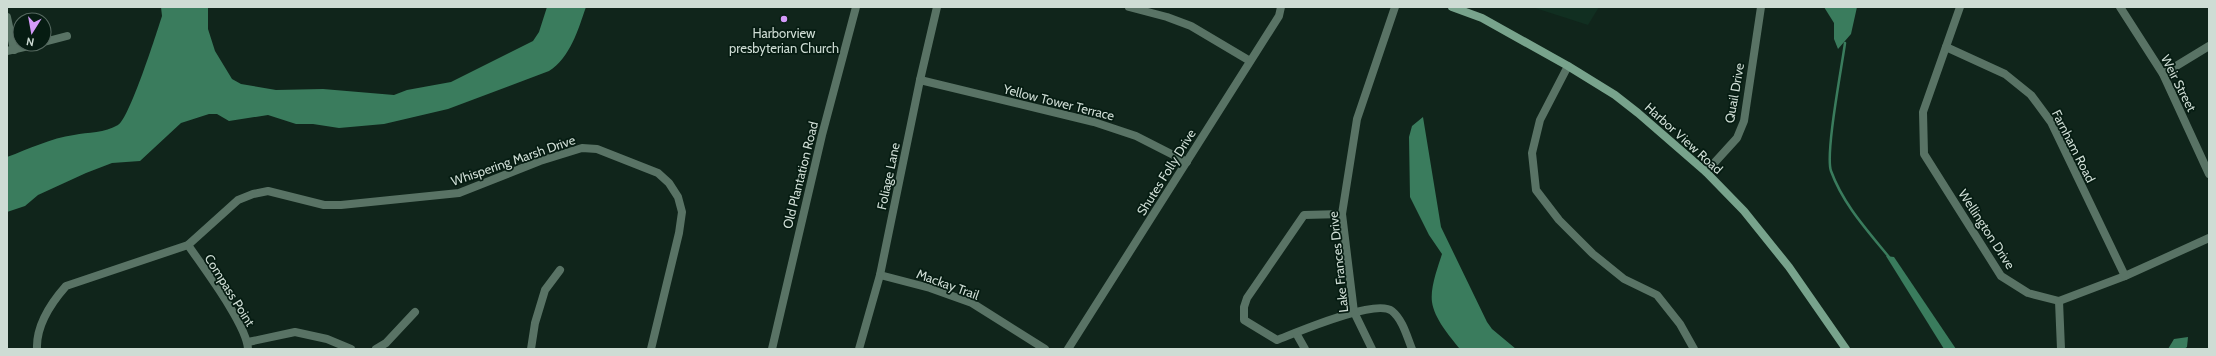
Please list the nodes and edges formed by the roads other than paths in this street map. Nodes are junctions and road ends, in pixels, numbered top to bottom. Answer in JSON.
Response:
{"nodes":[{"id":1,"x":856,"y":7,"type":"edge"},
{"id":2,"x":937,"y":7,"type":"edge"},
{"id":3,"x":1129,"y":7,"type":"edge"},
{"id":4,"x":1281,"y":7,"type":"edge"},
{"id":5,"x":1395,"y":7,"type":"edge"},
{"id":6,"x":1452,"y":7,"type":"edge"},
{"id":7,"x":1761,"y":7,"type":"edge"},
{"id":8,"x":1960,"y":7,"type":"edge"},
{"id":9,"x":2120,"y":7,"type":"edge"},
{"id":10,"x":7,"y":17,"type":"edge"},
{"id":11,"x":67,"y":36,"type":"dead end"},
{"id":12,"x":52,"y":40,"type":"edge"},
{"id":13,"x":2209,"y":46,"type":"edge"},
{"id":14,"x":1946,"y":47,"type":"junction"},
{"id":15,"x":10,"y":50,"type":"edge"},
{"id":16,"x":1250,"y":61,"type":"junction"},
{"id":17,"x":1568,"y":66,"type":"junction"},
{"id":18,"x":2163,"y":74,"type":"junction"},
{"id":19,"x":920,"y":80,"type":"junction"},
{"id":20,"x":1187,"y":162,"type":"junction"},
{"id":21,"x":1706,"y":172,"type":"junction"},
{"id":22,"x":2209,"y":174,"type":"edge"},
{"id":23,"x":1342,"y":214,"type":"junction"},
{"id":24,"x":2209,"y":238,"type":"edge"},
{"id":25,"x":188,"y":246,"type":"junction"},
{"id":26,"x":560,"y":270,"type":"dead end"},
{"id":27,"x":880,"y":275,"type":"junction"},
{"id":28,"x":2126,"y":276,"type":"junction"},
{"id":29,"x":2059,"y":301,"type":"junction"},
{"id":30,"x":415,"y":312,"type":"dead end"},
{"id":31,"x":1354,"y":312,"type":"junction"},
{"id":32,"x":1296,"y":333,"type":"junction"},
{"id":33,"x":248,"y":345,"type":"edge"},
{"id":34,"x":37,"y":349,"type":"edge"},
{"id":35,"x":351,"y":349,"type":"edge"},
{"id":36,"x":376,"y":349,"type":"edge"},
{"id":37,"x":532,"y":349,"type":"edge"},
{"id":38,"x":651,"y":349,"type":"edge"},
{"id":39,"x":772,"y":349,"type":"edge"},
{"id":40,"x":859,"y":349,"type":"edge"},
{"id":41,"x":1045,"y":349,"type":"edge"},
{"id":42,"x":1068,"y":349,"type":"edge"},
{"id":43,"x":1305,"y":349,"type":"edge"},
{"id":44,"x":1372,"y":349,"type":"edge"},
{"id":45,"x":1412,"y":349,"type":"edge"},
{"id":46,"x":1694,"y":349,"type":"edge"},
{"id":47,"x":1846,"y":349,"type":"edge"},
{"id":48,"x":2061,"y":349,"type":"edge"}],
"edges":[{"from":1,"to":39,"type":"street","name":"Old Plantation Road"},
{"from":2,"to":19,"type":"street","name":"Foliage Lane"},
{"from":3,"to":16,"type":"street"},
{"from":4,"to":16,"type":"street","name":"Shutes Folly Drive"},
{"from":5,"to":23,"type":"street","name":"Lake Frances Drive"},
{"from":6,"to":17,"type":"main road","name":"Harbor View Road"},
{"from":7,"to":21,"type":"street","name":"Quail Drive"},
{"from":8,"to":14,"type":"street","name":"Wellington Drive"},
{"from":9,"to":18,"type":"street","name":"Weir Street"},
{"from":10,"to":15,"type":"street"},
{"from":11,"to":12,"type":"street"},
{"from":13,"to":18,"type":"street"},
{"from":14,"to":28,"type":"street","name":"Farnham Road"},
{"from":14,"to":29,"type":"street","name":"Wellington Drive"},
{"from":16,"to":20,"type":"street","name":"Shutes Folly Drive"},
{"from":17,"to":21,"type":"main road","name":"Harbor View Road"},
{"from":17,"to":46,"type":"street"},
{"from":18,"to":22,"type":"street","name":"Weir Street"},
{"from":19,"to":20,"type":"street","name":"Yellow Tower Terrace"},
{"from":19,"to":27,"type":"street","name":"Foliage Lane"},
{"from":20,"to":42,"type":"street","name":"Shutes Folly Drive"},
{"from":21,"to":47,"type":"main road","name":"Harbor View Road"},
{"from":23,"to":31,"type":"street","name":"Lake Frances Drive"},
{"from":23,"to":32,"type":"street"},
{"from":24,"to":28,"type":"street"},
{"from":25,"to":33,"type":"street","name":"Compass Point"},
{"from":25,"to":34,"type":"street","name":"Whispering Marsh Drive"},
{"from":25,"to":38,"type":"street","name":"Whispering Marsh Drive"},
{"from":26,"to":37,"type":"street"},
{"from":27,"to":40,"type":"street","name":"Foliage Lane"},
{"from":27,"to":41,"type":"street","name":"Mackay Trail"},
{"from":28,"to":29,"type":"street"},
{"from":29,"to":48,"type":"street"},
{"from":30,"to":36,"type":"street"},
{"from":31,"to":32,"type":"street"},
{"from":31,"to":44,"type":"street","name":"Lake Frances Drive"},
{"from":31,"to":45,"type":"street"},
{"from":32,"to":43,"type":"street"},
{"from":33,"to":35,"type":"street"}]}
